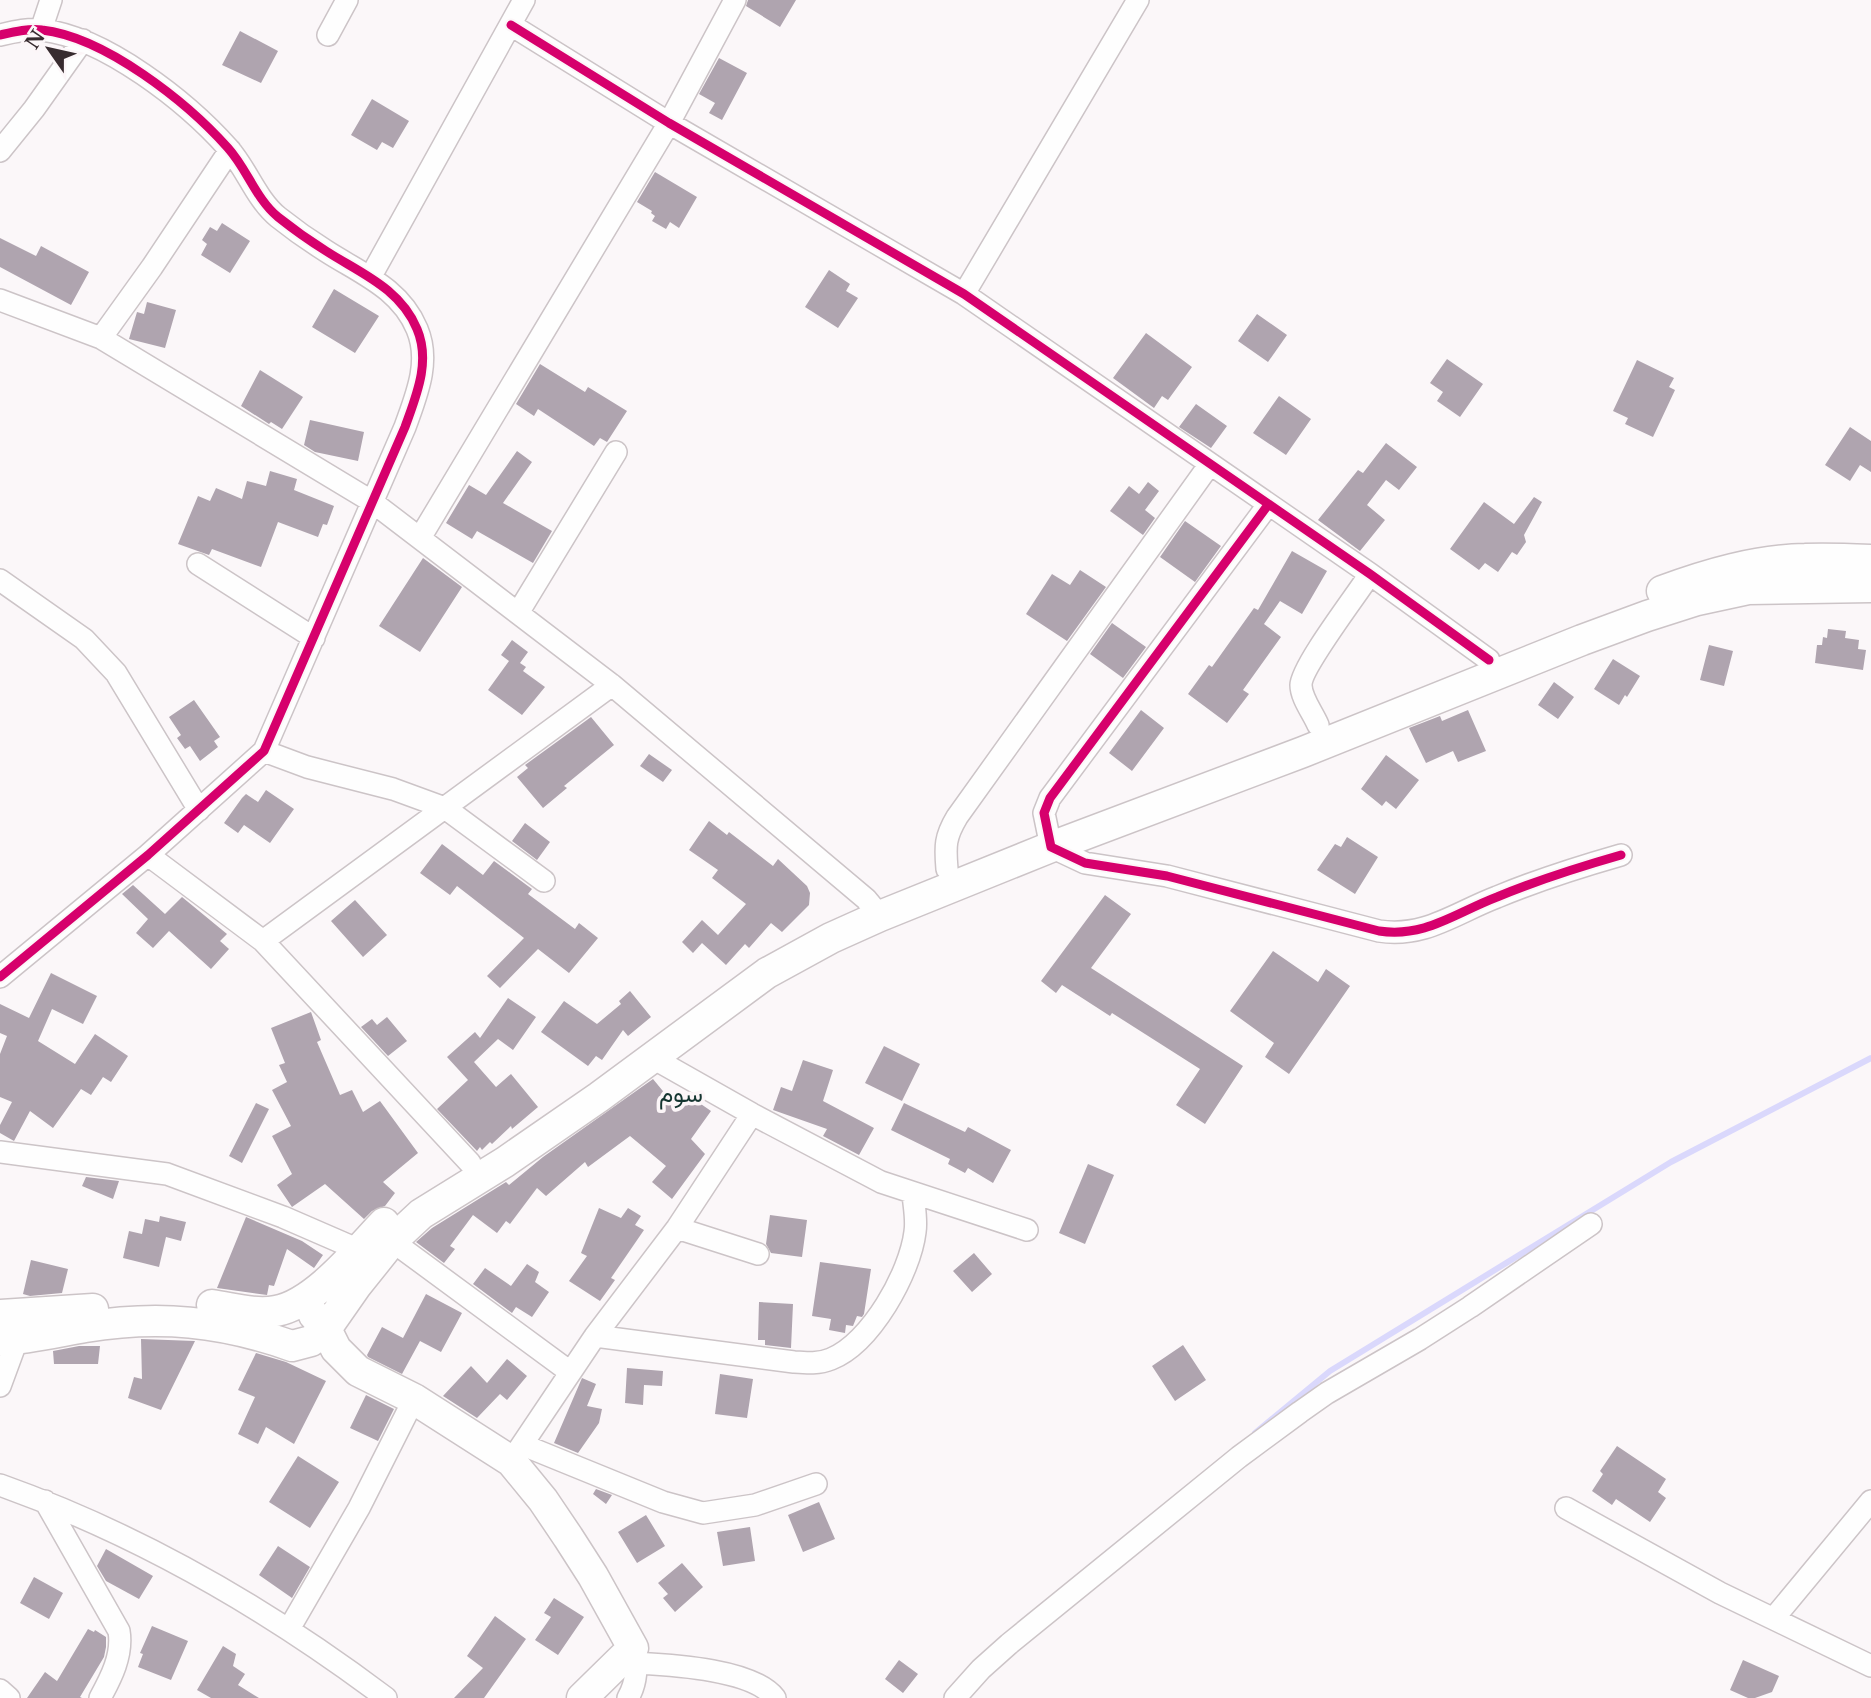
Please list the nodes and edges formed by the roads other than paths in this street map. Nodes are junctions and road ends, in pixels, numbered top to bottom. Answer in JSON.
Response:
{"nodes":[{"id":1,"x":51,"y":0,"type":"edge"},
{"id":2,"x":347,"y":0,"type":"edge"},
{"id":3,"x":524,"y":0,"type":"edge"},
{"id":4,"x":735,"y":0,"type":"edge"},
{"id":5,"x":1139,"y":0,"type":"edge"},
{"id":6,"x":511,"y":26,"type":"junction"},
{"id":7,"x":41,"y":30,"type":"junction"},
{"id":8,"x":0,"y":35,"type":"edge"},
{"id":9,"x":328,"y":35,"type":"dead end"},
{"id":10,"x":83,"y":40,"type":"junction"},
{"id":11,"x":669,"y":123,"type":"junction"},
{"id":12,"x":0,"y":150,"type":"edge"},
{"id":13,"x":230,"y":150,"type":"junction"},
{"id":14,"x":371,"y":276,"type":"junction"},
{"id":15,"x":964,"y":294,"type":"junction"},
{"id":16,"x":0,"y":300,"type":"edge"},
{"id":17,"x":101,"y":338,"type":"junction"},
{"id":18,"x":616,"y":452,"type":"dead end"},
{"id":19,"x":1210,"y":464,"type":"junction"},
{"id":20,"x":371,"y":501,"type":"junction"},
{"id":21,"x":1269,"y":505,"type":"junction"},
{"id":22,"x":420,"y":538,"type":"junction"},
{"id":23,"x":1871,"y":560,"type":"edge"},
{"id":24,"x":198,"y":564,"type":"dead end"},
{"id":25,"x":1370,"y":574,"type":"junction"},
{"id":26,"x":1745,"y":578,"type":"junction"},
{"id":27,"x":0,"y":580,"type":"edge"},
{"id":28,"x":1871,"y":587,"type":"edge"},
{"id":29,"x":518,"y":613,"type":"junction"},
{"id":30,"x":314,"y":638,"type":"junction"},
{"id":31,"x":1489,"y":660,"type":"junction"},
{"id":32,"x":612,"y":685,"type":"junction"},
{"id":33,"x":1318,"y":725,"type":"junction"},
{"id":34,"x":264,"y":751,"type":"junction"},
{"id":35,"x":445,"y":808,"type":"junction"},
{"id":36,"x":199,"y":810,"type":"junction"},
{"id":37,"x":1049,"y":838,"type":"junction"},
{"id":38,"x":148,"y":855,"type":"junction"},
{"id":39,"x":1621,"y":855,"type":"dead end"},
{"id":40,"x":947,"y":869,"type":"junction"},
{"id":41,"x":544,"y":881,"type":"dead end"},
{"id":42,"x":873,"y":908,"type":"junction"},
{"id":43,"x":263,"y":941,"type":"junction"},
{"id":44,"x":0,"y":977,"type":"edge"},
{"id":45,"x":653,"y":1058,"type":"junction"},
{"id":46,"x":752,"y":1114,"type":"junction"},
{"id":47,"x":0,"y":1152,"type":"edge"},
{"id":48,"x":470,"y":1163,"type":"junction"},
{"id":49,"x":913,"y":1194,"type":"junction"},
{"id":50,"x":1591,"y":1224,"type":"dead end"},
{"id":51,"x":677,"y":1228,"type":"junction"},
{"id":52,"x":1027,"y":1230,"type":"dead end"},
{"id":53,"x":391,"y":1241,"type":"junction"},
{"id":54,"x":359,"y":1250,"type":"junction"},
{"id":55,"x":758,"y":1254,"type":"dead end"},
{"id":56,"x":302,"y":1302,"type":"junction"},
{"id":57,"x":11,"y":1327,"type":"edge"},
{"id":58,"x":326,"y":1329,"type":"junction"},
{"id":59,"x":595,"y":1336,"type":"junction"},
{"id":60,"x":570,"y":1372,"type":"junction"},
{"id":61,"x":0,"y":1386,"type":"edge"},
{"id":62,"x":414,"y":1399,"type":"junction"},
{"id":63,"x":517,"y":1453,"type":"junction"},
{"id":64,"x":816,"y":1483,"type":"dead end"},
{"id":65,"x":0,"y":1485,"type":"edge"},
{"id":66,"x":45,"y":1501,"type":"junction"},
{"id":67,"x":1871,"y":1501,"type":"edge"},
{"id":68,"x":1566,"y":1508,"type":"dead end"},
{"id":69,"x":1774,"y":1618,"type":"junction"},
{"id":70,"x":289,"y":1629,"type":"junction"},
{"id":71,"x":635,"y":1656,"type":"junction"},
{"id":72,"x":1871,"y":1666,"type":"edge"},
{"id":73,"x":0,"y":1690,"type":"edge"},
{"id":74,"x":9,"y":1698,"type":"edge"},
{"id":75,"x":100,"y":1698,"type":"edge"},
{"id":76,"x":386,"y":1698,"type":"edge"},
{"id":77,"x":582,"y":1698,"type":"edge"},
{"id":78,"x":628,"y":1698,"type":"edge"},
{"id":79,"x":775,"y":1698,"type":"edge"},
{"id":80,"x":955,"y":1698,"type":"edge"}],
"edges":[{"from":1,"to":7,"type":"street"},
{"from":2,"to":9,"type":"street"},
{"from":3,"to":6,"type":"street"},
{"from":4,"to":11,"type":"street"},
{"from":5,"to":15,"type":"street"},
{"from":6,"to":11,"type":"street"},
{"from":6,"to":14,"type":"street"},
{"from":7,"to":8,"type":"street"},
{"from":7,"to":10,"type":"street"},
{"from":10,"to":12,"type":"street"},
{"from":10,"to":13,"type":"street"},
{"from":11,"to":15,"type":"street"},
{"from":11,"to":22,"type":"street"},
{"from":13,"to":14,"type":"street"},
{"from":13,"to":17,"type":"street"},
{"from":14,"to":20,"type":"street"},
{"from":15,"to":19,"type":"street"},
{"from":16,"to":17,"type":"street"},
{"from":17,"to":20,"type":"street"},
{"from":18,"to":29,"type":"street"},
{"from":19,"to":21,"type":"street"},
{"from":19,"to":40,"type":"street"},
{"from":20,"to":22,"type":"street"},
{"from":20,"to":30,"type":"street"},
{"from":21,"to":25,"type":"street"},
{"from":21,"to":37,"type":"street"},
{"from":22,"to":29,"type":"street"},
{"from":23,"to":26,"type":"main road"},
{"from":24,"to":30,"type":"street"},
{"from":25,"to":31,"type":"street"},
{"from":25,"to":33,"type":"street"},
{"from":26,"to":28,"type":"main road"},
{"from":26,"to":31,"type":"main road"},
{"from":26,"to":37,"type":"main road"},
{"from":27,"to":36,"type":"street"},
{"from":29,"to":32,"type":"street"},
{"from":30,"to":34,"type":"street"},
{"from":31,"to":33,"type":"main road"},
{"from":32,"to":35,"type":"street"},
{"from":32,"to":42,"type":"street"},
{"from":33,"to":37,"type":"main road"},
{"from":34,"to":35,"type":"street"},
{"from":34,"to":36,"type":"street"},
{"from":35,"to":41,"type":"street"},
{"from":35,"to":43,"type":"street"},
{"from":36,"to":38,"type":"street"},
{"from":37,"to":39,"type":"street"},
{"from":37,"to":40,"type":"main road"},
{"from":37,"to":42,"type":"main road"},
{"from":38,"to":43,"type":"street"},
{"from":38,"to":44,"type":"street"},
{"from":40,"to":42,"type":"main road"},
{"from":42,"to":45,"type":"main road"},
{"from":42,"to":48,"type":"main road"},
{"from":43,"to":48,"type":"street"},
{"from":45,"to":46,"type":"street"},
{"from":45,"to":53,"type":"main road"},
{"from":46,"to":49,"type":"street"},
{"from":46,"to":51,"type":"street"},
{"from":47,"to":54,"type":"street"},
{"from":48,"to":54,"type":"main road"},
{"from":49,"to":52,"type":"street"},
{"from":49,"to":59,"type":"street"},
{"from":50,"to":80,"type":"street"},
{"from":51,"to":55,"type":"street"},
{"from":51,"to":59,"type":"street"},
{"from":53,"to":58,"type":"main road"},
{"from":53,"to":60,"type":"street"},
{"from":54,"to":56,"type":"main road"},
{"from":56,"to":57,"type":"main road"},
{"from":56,"to":58,"type":"main road"},
{"from":57,"to":58,"type":"main road"},
{"from":57,"to":61,"type":"street"},
{"from":58,"to":62,"type":"main road"},
{"from":59,"to":60,"type":"street"},
{"from":60,"to":63,"type":"street"},
{"from":62,"to":63,"type":"main road"},
{"from":62,"to":70,"type":"street"},
{"from":63,"to":64,"type":"street"},
{"from":63,"to":71,"type":"main road"},
{"from":65,"to":66,"type":"street"},
{"from":66,"to":70,"type":"street"},
{"from":66,"to":75,"type":"street"},
{"from":67,"to":69,"type":"street"},
{"from":68,"to":69,"type":"street"},
{"from":69,"to":72,"type":"street"},
{"from":70,"to":76,"type":"street"},
{"from":71,"to":77,"type":"main road"},
{"from":71,"to":78,"type":"street"},
{"from":71,"to":79,"type":"street"},
{"from":73,"to":74,"type":"street"}]}
